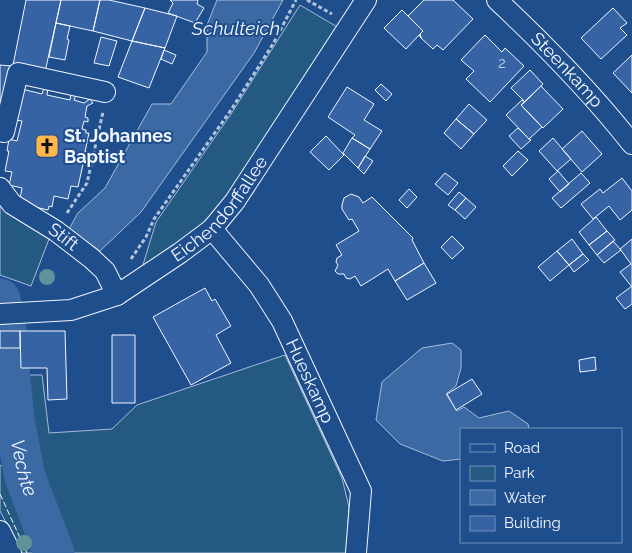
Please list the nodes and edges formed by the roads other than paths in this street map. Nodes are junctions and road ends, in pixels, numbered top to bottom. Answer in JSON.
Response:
{"nodes":[{"id":1,"x":366,"y":0,"type":"edge"},
{"id":2,"x":497,"y":0,"type":"edge"},
{"id":3,"x":105,"y":92,"type":"road end"},
{"id":4,"x":1,"y":138,"type":"edge"},
{"id":5,"x":632,"y":144,"type":"edge"},
{"id":6,"x":0,"y":188,"type":"edge"},
{"id":7,"x":212,"y":229,"type":"junction"},
{"id":8,"x":115,"y":291,"type":"junction"},
{"id":9,"x":0,"y":314,"type":"edge"},
{"id":10,"x":0,"y":531,"type":"edge"},
{"id":11,"x":11,"y":553,"type":"edge"},
{"id":12,"x":356,"y":553,"type":"edge"}],
"edges":[{"from":1,"to":7,"type":"street","name":"Eichendorffallee"},
{"from":2,"to":5,"type":"street","name":"Steenkamp"},
{"from":3,"to":4,"type":"street"},
{"from":6,"to":8,"type":"street","name":"Stift"},
{"from":7,"to":8,"type":"street","name":"Eichendorffallee"},
{"from":7,"to":12,"type":"street","name":"Hueskamp"},
{"from":8,"to":9,"type":"street","name":"Eichendorffallee"},
{"from":10,"to":11,"type":"street"}]}
